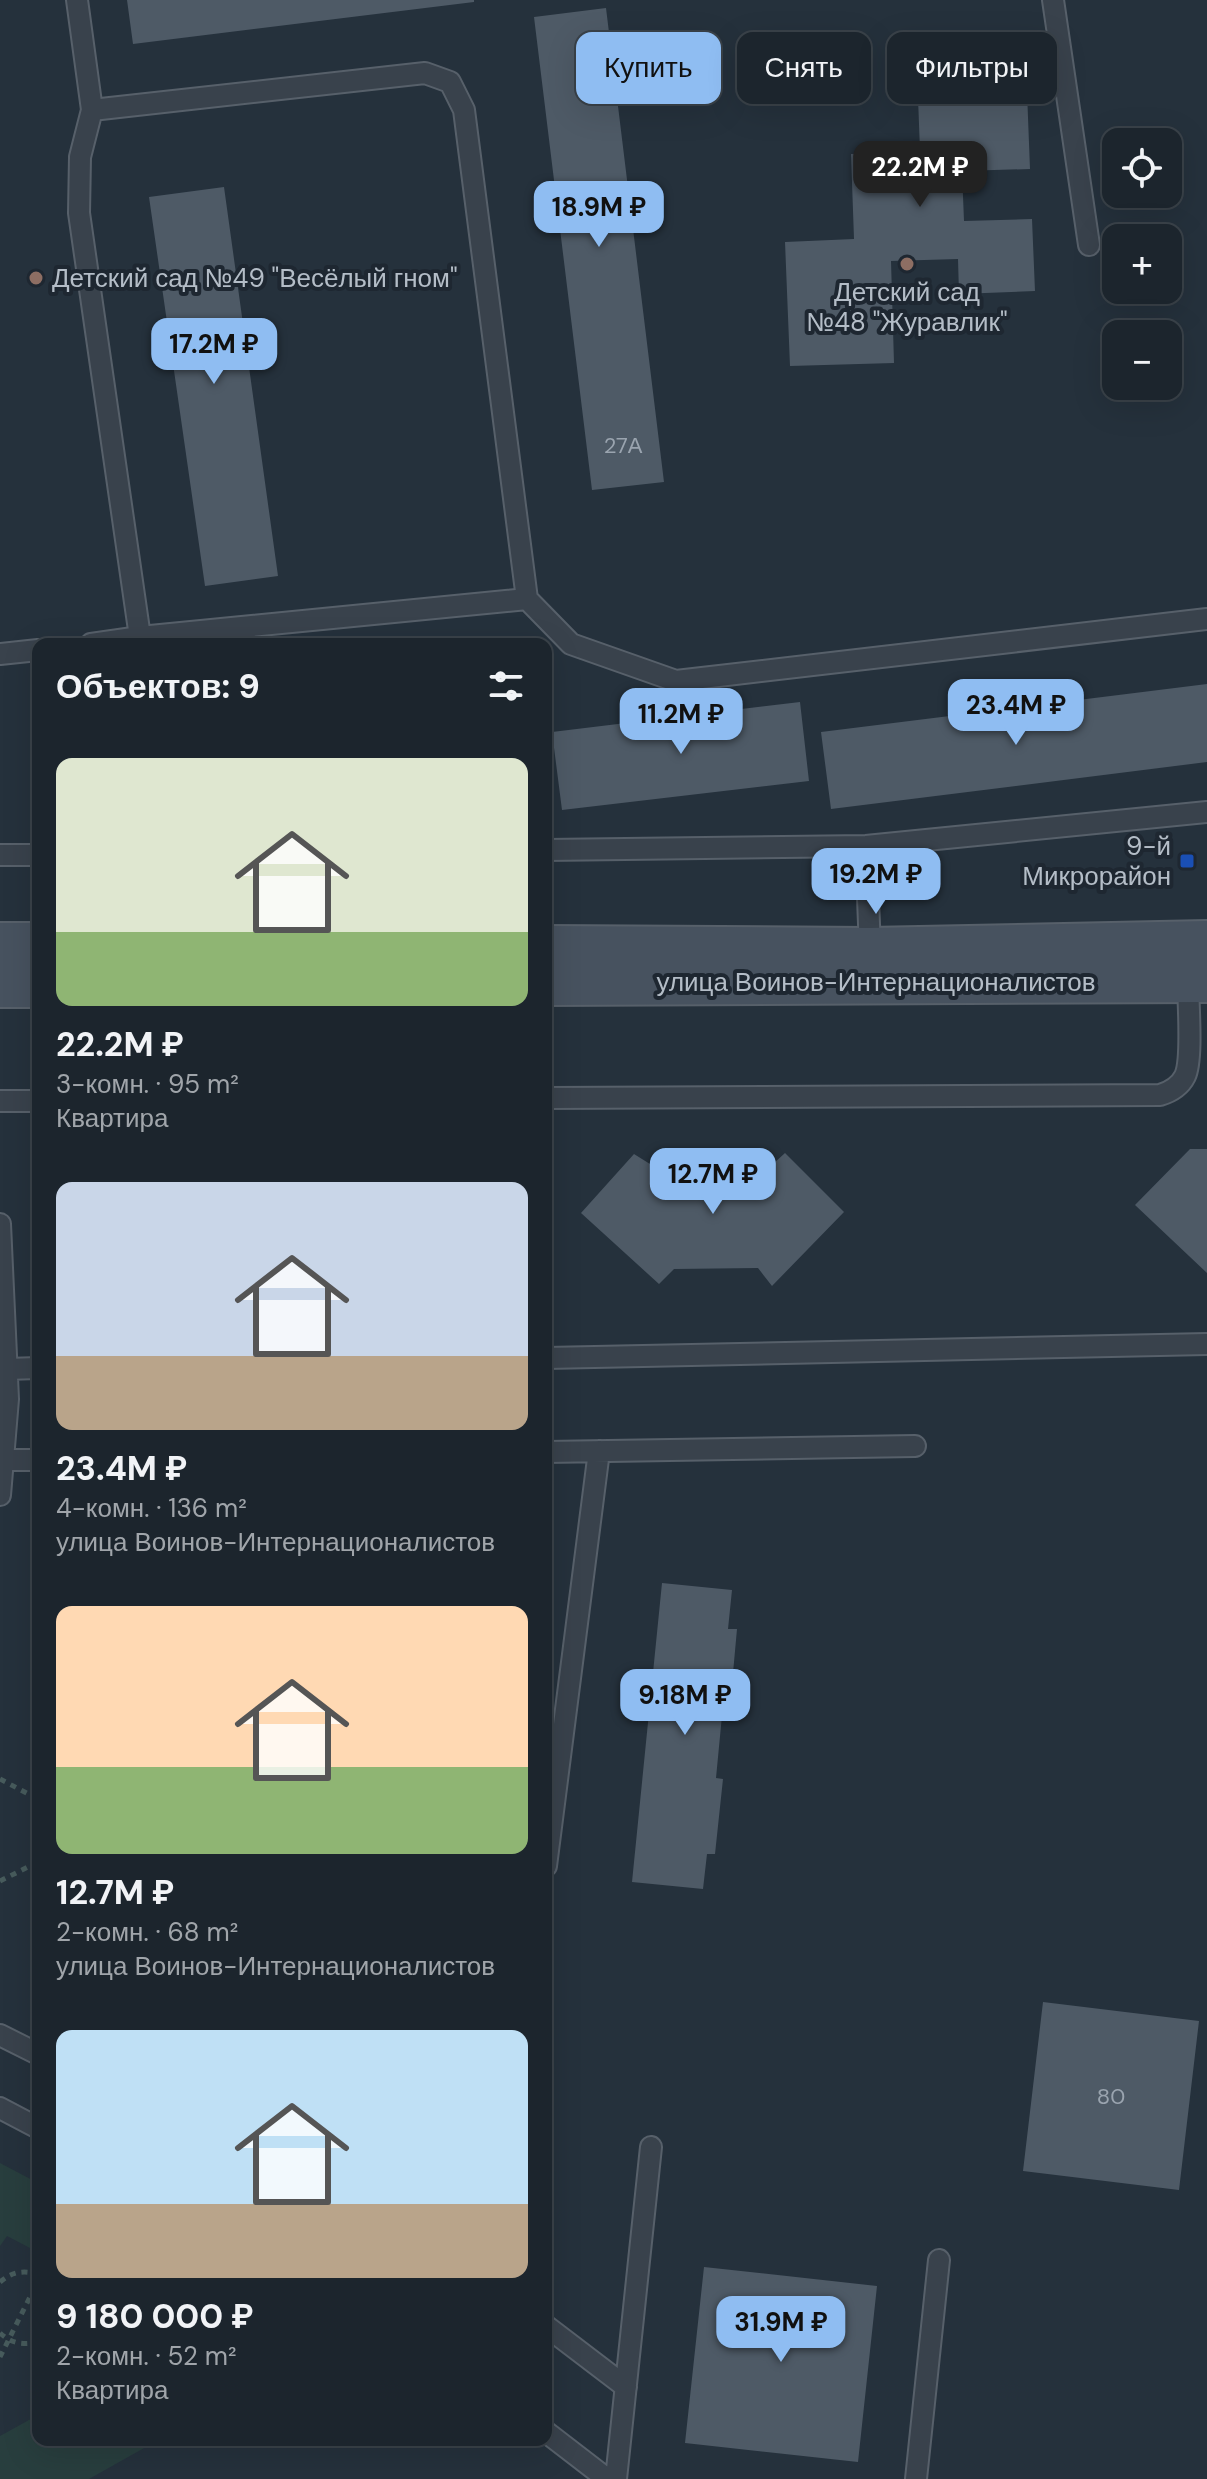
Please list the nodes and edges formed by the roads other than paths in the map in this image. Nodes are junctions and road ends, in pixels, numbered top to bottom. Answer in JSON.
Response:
{"nodes":[{"id":1,"x":77,"y":0,"type":"edge"},
{"id":2,"x":1053,"y":0,"type":"edge"},
{"id":3,"x":92,"y":110,"type":"junction"},
{"id":4,"x":1089,"y":245,"type":"dead end"},
{"id":5,"x":527,"y":599,"type":"junction"},
{"id":6,"x":1207,"y":619,"type":"edge"},
{"id":7,"x":140,"y":637,"type":"junction"},
{"id":8,"x":133,"y":638,"type":"edge"},
{"id":9,"x":32,"y":651,"type":"edge"},
{"id":10,"x":0,"y":654,"type":"edge"},
{"id":11,"x":1207,"y":812,"type":"edge"},
{"id":12,"x":866,"y":846,"type":"junction"},
{"id":13,"x":552,"y":850,"type":"edge"},
{"id":14,"x":0,"y":855,"type":"edge"},
{"id":15,"x":32,"y":855,"type":"edge"},
{"id":16,"x":0,"y":945,"type":"edge"},
{"id":17,"x":32,"y":945,"type":"edge"},
{"id":18,"x":552,"y":948,"type":"edge"},
{"id":19,"x":870,"y":950,"type":"junction"},
{"id":20,"x":1201,"y":968,"type":"edge"},
{"id":21,"x":552,"y":983,"type":"edge"},
{"id":22,"x":0,"y":985,"type":"edge"},
{"id":23,"x":32,"y":985,"type":"edge"},
{"id":24,"x":552,"y":1098,"type":"edge"},
{"id":25,"x":0,"y":1101,"type":"edge"},
{"id":26,"x":32,"y":1101,"type":"edge"},
{"id":27,"x":0,"y":1224,"type":"edge"},
{"id":28,"x":2,"y":1336,"type":"edge"},
{"id":29,"x":1207,"y":1344,"type":"edge"},
{"id":30,"x":552,"y":1358,"type":"edge"},
{"id":31,"x":32,"y":1368,"type":"edge"},
{"id":32,"x":7,"y":1369,"type":"junction"},
{"id":33,"x":915,"y":1446,"type":"dead end"},
{"id":34,"x":599,"y":1451,"type":"junction"},
{"id":35,"x":552,"y":1452,"type":"edge"},
{"id":36,"x":4,"y":1460,"type":"junction"},
{"id":37,"x":32,"y":1460,"type":"edge"},
{"id":38,"x":0,"y":1495,"type":"edge"},
{"id":39,"x":552,"y":1819,"type":"edge"},
{"id":40,"x":0,"y":2035,"type":"edge"},
{"id":41,"x":32,"y":2051,"type":"edge"},
{"id":42,"x":0,"y":2108,"type":"edge"},
{"id":43,"x":32,"y":2125,"type":"edge"},
{"id":44,"x":651,"y":2147,"type":"dead end"},
{"id":45,"x":939,"y":2260,"type":"dead end"},
{"id":46,"x":552,"y":2331,"type":"edge"},
{"id":47,"x":626,"y":2387,"type":"junction"},
{"id":48,"x":552,"y":2437,"type":"edge"},
{"id":49,"x":607,"y":2479,"type":"edge"},
{"id":50,"x":616,"y":2479,"type":"edge"},
{"id":51,"x":916,"y":2479,"type":"edge"}],
"edges":[{"from":1,"to":3,"type":"lane"},
{"from":2,"to":4,"type":"lane"},
{"from":3,"to":5,"type":"lane"},
{"from":3,"to":7,"type":"lane"},
{"from":5,"to":6,"type":"lane"},
{"from":5,"to":7,"type":"lane"},
{"from":7,"to":8,"type":"lane"},
{"from":9,"to":10,"type":"lane"},
{"from":11,"to":12,"type":"lane"},
{"from":12,"to":13,"type":"lane"},
{"from":12,"to":19,"type":"lane"},
{"from":14,"to":15,"type":"lane"},
{"from":16,"to":17,"type":"main road"},
{"from":18,"to":19,"type":"main road","name":"улица Воинов-Интернационалистов"},
{"from":19,"to":20,"type":"main road","name":"улица Воинов-Интернационалистов"},
{"from":20,"to":21,"type":"main road","name":"улица Воинов-Интернационалистов"},
{"from":20,"to":24,"type":"lane"},
{"from":22,"to":23,"type":"main road"},
{"from":25,"to":26,"type":"lane"},
{"from":27,"to":28,"type":"lane"},
{"from":28,"to":32,"type":"lane"},
{"from":29,"to":30,"type":"lane"},
{"from":31,"to":32,"type":"lane"},
{"from":32,"to":36,"type":"lane"},
{"from":33,"to":34,"type":"lane"},
{"from":34,"to":35,"type":"lane"},
{"from":34,"to":39,"type":"lane"},
{"from":36,"to":37,"type":"lane"},
{"from":36,"to":38,"type":"lane"},
{"from":40,"to":41,"type":"lane"},
{"from":42,"to":43,"type":"lane"},
{"from":44,"to":47,"type":"lane"},
{"from":45,"to":51,"type":"lane"},
{"from":46,"to":47,"type":"lane"},
{"from":47,"to":50,"type":"lane"},
{"from":48,"to":49,"type":"lane"}]}
